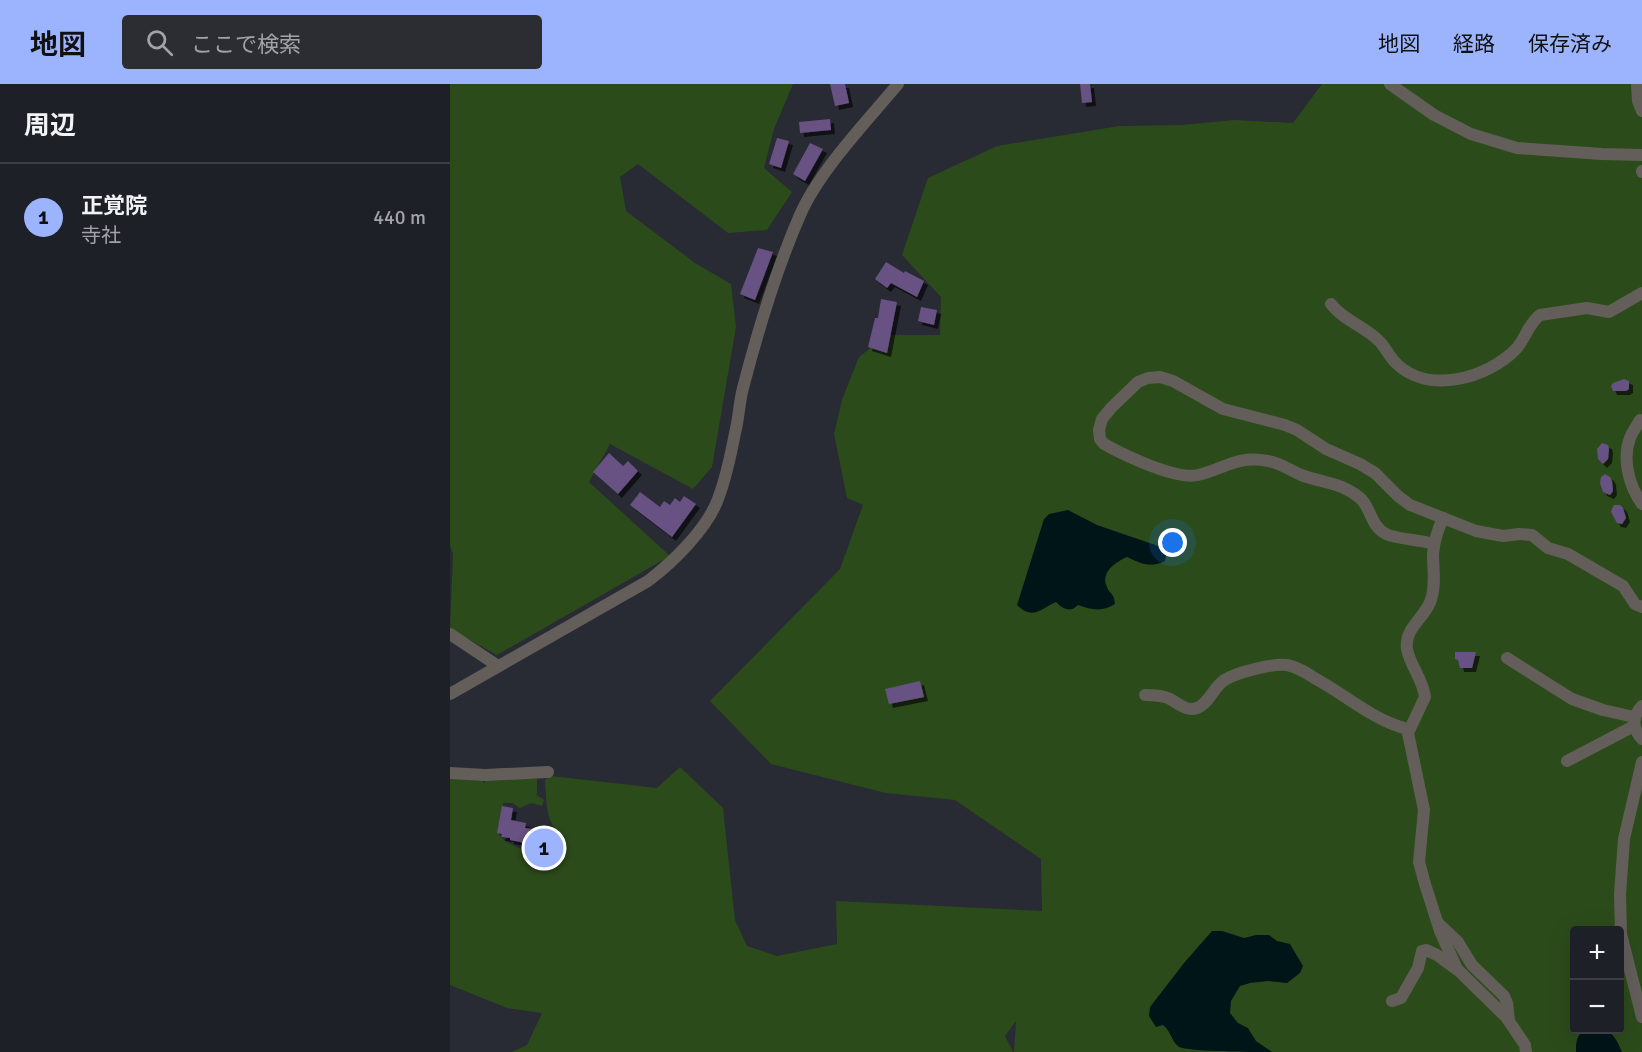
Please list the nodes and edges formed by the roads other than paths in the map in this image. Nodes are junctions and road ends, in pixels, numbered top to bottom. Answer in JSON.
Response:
{"nodes":[{"id":1,"x":898,"y":84,"type":"edge"},
{"id":2,"x":1390,"y":84,"type":"edge"},
{"id":3,"x":1636,"y":84,"type":"edge"},
{"id":4,"x":1642,"y":111,"type":"edge"},
{"id":5,"x":1642,"y":155,"type":"edge"},
{"id":6,"x":1642,"y":293,"type":"edge"},
{"id":7,"x":1331,"y":304,"type":"dead end"},
{"id":8,"x":1640,"y":420,"type":"dead end"},
{"id":9,"x":1642,"y":504,"type":"edge"},
{"id":10,"x":1443,"y":518,"type":"junction"},
{"id":11,"x":1434,"y":544,"type":"junction"},
{"id":12,"x":1642,"y":607,"type":"edge"},
{"id":13,"x":450,"y":634,"type":"edge"},
{"id":14,"x":1507,"y":658,"type":"dead end"},
{"id":15,"x":498,"y":666,"type":"junction"},
{"id":16,"x":450,"y":694,"type":"edge"},
{"id":17,"x":1145,"y":695,"type":"dead end"},
{"id":18,"x":1642,"y":706,"type":"edge"},
{"id":19,"x":1634,"y":722,"type":"junction"},
{"id":20,"x":1408,"y":729,"type":"junction"},
{"id":21,"x":1642,"y":739,"type":"edge"},
{"id":22,"x":1567,"y":761,"type":"dead end"},
{"id":23,"x":1642,"y":762,"type":"edge"},
{"id":24,"x":548,"y":772,"type":"dead end"},
{"id":25,"x":450,"y":773,"type":"edge"},
{"id":26,"x":1437,"y":923,"type":"junction"},
{"id":27,"x":1457,"y":969,"type":"junction"},
{"id":28,"x":1392,"y":1001,"type":"dead end"},
{"id":29,"x":1642,"y":1017,"type":"edge"},
{"id":30,"x":1509,"y":1022,"type":"junction"},
{"id":31,"x":1526,"y":1052,"type":"edge"}],
"edges":[{"from":1,"to":15,"type":"street"},
{"from":2,"to":5,"type":"street"},
{"from":3,"to":4,"type":"street"},
{"from":6,"to":7,"type":"street"},
{"from":8,"to":9,"type":"street"},
{"from":10,"to":11,"type":"street"},
{"from":10,"to":11,"type":"street"},
{"from":10,"to":12,"type":"street"},
{"from":11,"to":20,"type":"street"},
{"from":13,"to":15,"type":"street"},
{"from":14,"to":19,"type":"street"},
{"from":15,"to":16,"type":"street"},
{"from":17,"to":20,"type":"street"},
{"from":18,"to":19,"type":"street"},
{"from":19,"to":21,"type":"street"},
{"from":19,"to":22,"type":"street"},
{"from":20,"to":26,"type":"street"},
{"from":23,"to":29,"type":"street"},
{"from":24,"to":25,"type":"street"},
{"from":26,"to":27,"type":"street"},
{"from":26,"to":30,"type":"street"},
{"from":27,"to":28,"type":"street"},
{"from":27,"to":30,"type":"street"},
{"from":30,"to":31,"type":"street"}]}
